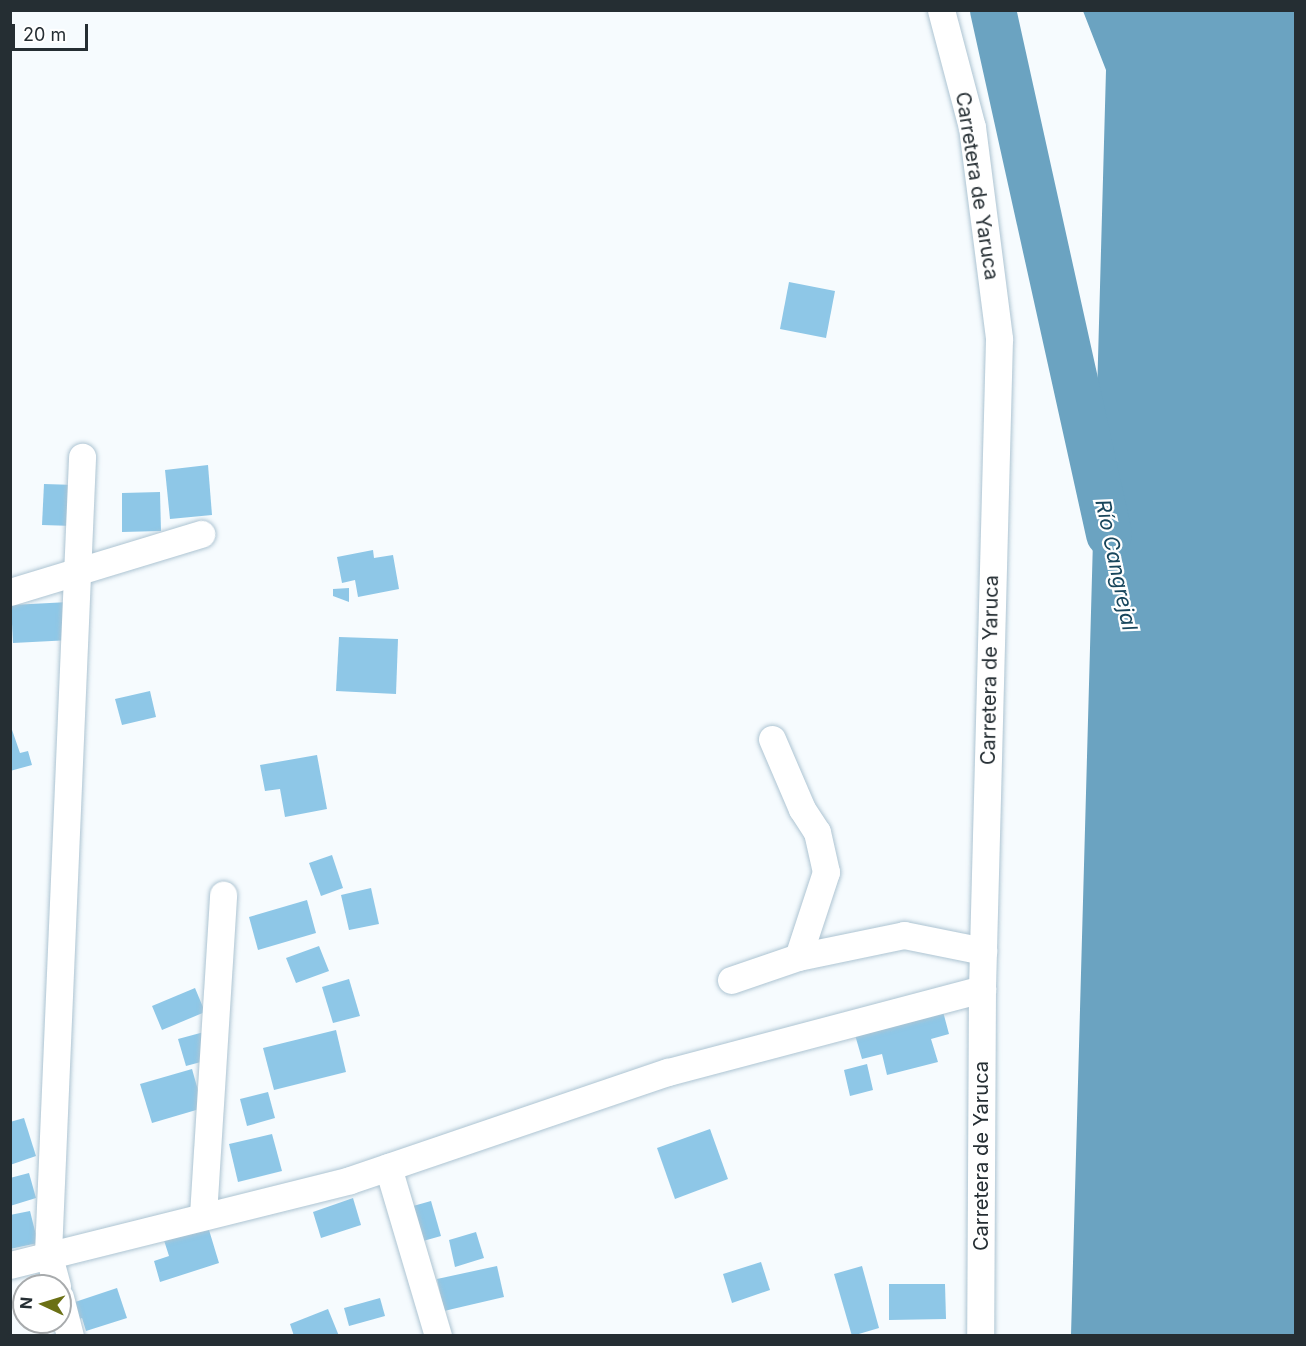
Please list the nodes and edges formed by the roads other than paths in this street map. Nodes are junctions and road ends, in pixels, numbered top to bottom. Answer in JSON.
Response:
{"nodes":[{"id":1,"x":941,"y":10,"type":"edge"},
{"id":2,"x":82,"y":457,"type":"dead end"},
{"id":3,"x":201,"y":534,"type":"dead end"},
{"id":4,"x":77,"y":570,"type":"junction"},
{"id":5,"x":10,"y":592,"type":"edge"},
{"id":6,"x":772,"y":739,"type":"dead end"},
{"id":7,"x":223,"y":895,"type":"dead end"},
{"id":8,"x":983,"y":951,"type":"junction"},
{"id":9,"x":798,"y":957,"type":"junction"},
{"id":10,"x":731,"y":980,"type":"dead end"},
{"id":11,"x":982,"y":989,"type":"junction"},
{"id":12,"x":388,"y":1167,"type":"junction"},
{"id":13,"x":203,"y":1215,"type":"junction"},
{"id":14,"x":48,"y":1253,"type":"junction"},
{"id":15,"x":10,"y":1265,"type":"edge"},
{"id":16,"x":54,"y":1274,"type":"edge"},
{"id":17,"x":438,"y":1335,"type":"edge"},
{"id":18,"x":980,"y":1335,"type":"edge"}],
"edges":[{"from":1,"to":8,"type":"street","name":"Carretera de Yaruca"},
{"from":2,"to":4,"type":"street"},
{"from":3,"to":4,"type":"street"},
{"from":4,"to":5,"type":"street"},
{"from":4,"to":14,"type":"street"},
{"from":6,"to":9,"type":"street"},
{"from":7,"to":13,"type":"street"},
{"from":8,"to":9,"type":"street"},
{"from":8,"to":11,"type":"street","name":"Carretera de Yaruca"},
{"from":9,"to":10,"type":"street"},
{"from":11,"to":12,"type":"street"},
{"from":11,"to":18,"type":"street","name":"Carretera de Yaruca"},
{"from":12,"to":13,"type":"street"},
{"from":12,"to":17,"type":"street"},
{"from":13,"to":14,"type":"street"},
{"from":14,"to":15,"type":"street"},
{"from":14,"to":16,"type":"street"}]}
